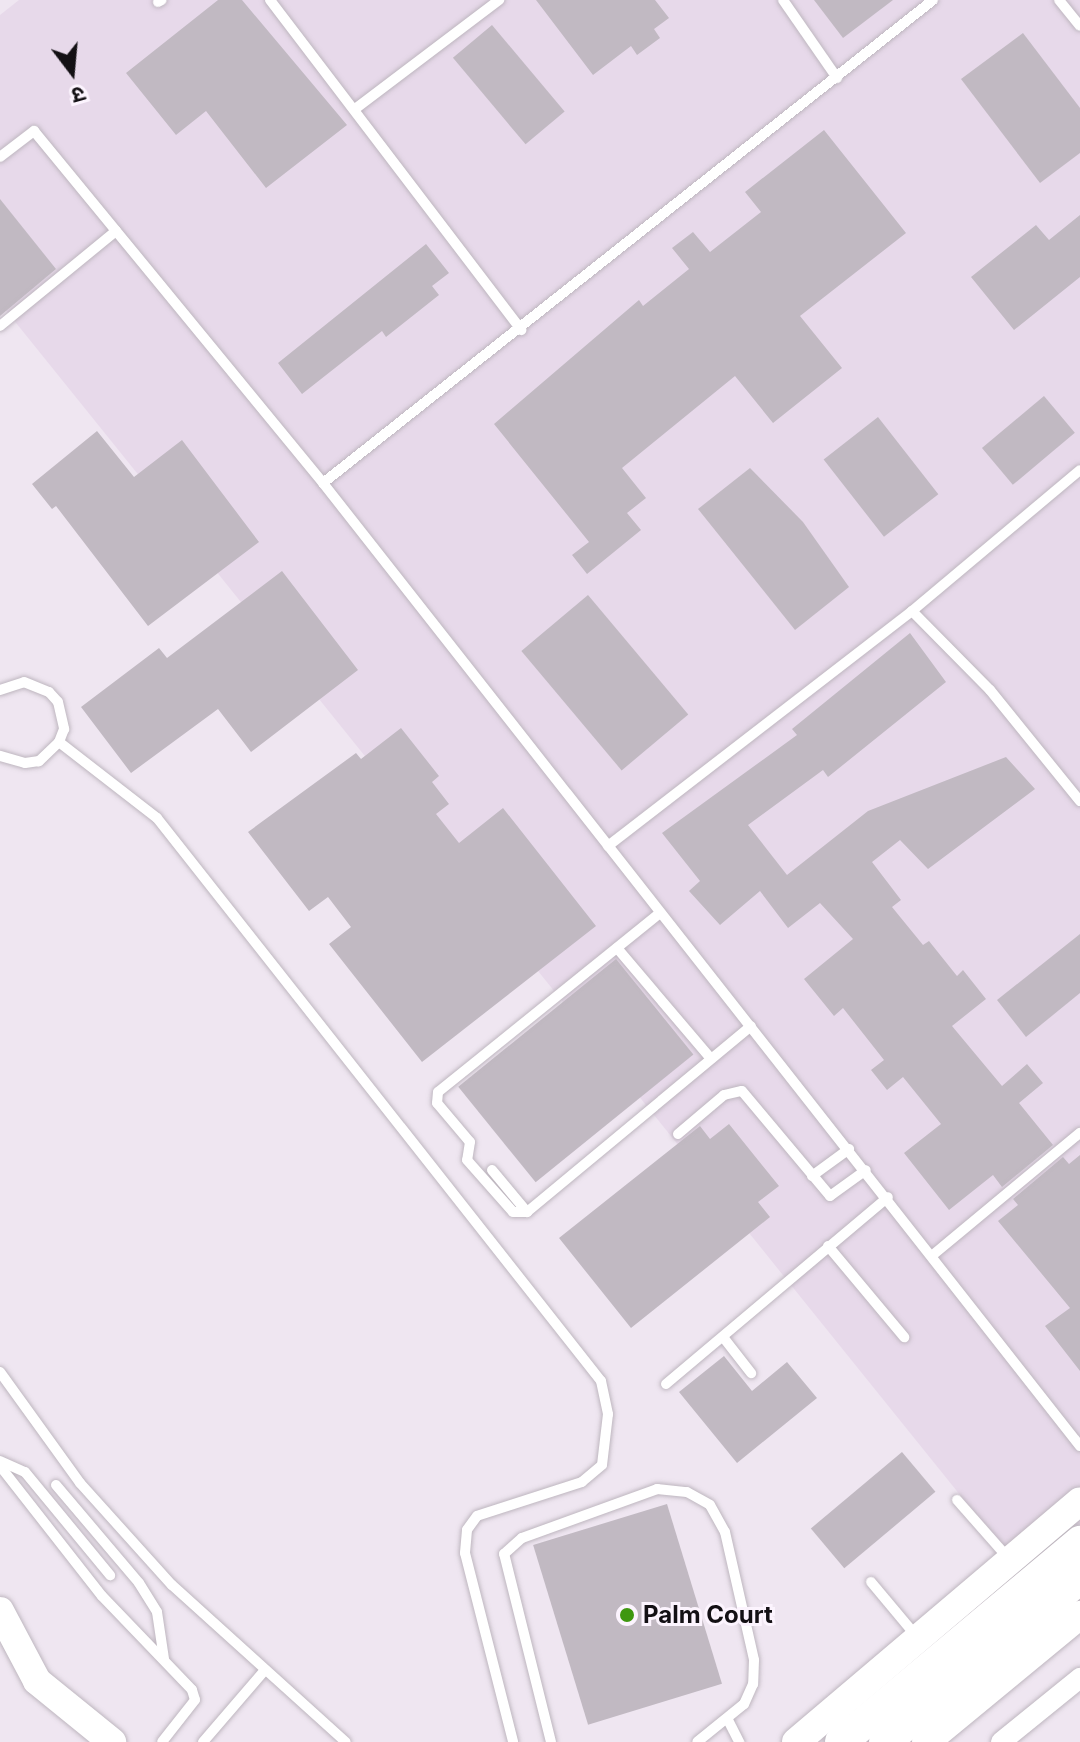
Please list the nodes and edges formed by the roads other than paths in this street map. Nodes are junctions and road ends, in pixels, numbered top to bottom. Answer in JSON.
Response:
{"nodes":[{"id":1,"x":270,"y":0,"type":"edge"},
{"id":2,"x":499,"y":0,"type":"edge"},
{"id":3,"x":783,"y":0,"type":"edge"},
{"id":4,"x":933,"y":0,"type":"edge"},
{"id":5,"x":1059,"y":0,"type":"edge"},
{"id":6,"x":1080,"y":26,"type":"edge"},
{"id":7,"x":837,"y":78,"type":"junction"},
{"id":8,"x":355,"y":109,"type":"junction"},
{"id":9,"x":0,"y":157,"type":"edge"},
{"id":10,"x":116,"y":231,"type":"junction"},
{"id":11,"x":0,"y":326,"type":"edge"},
{"id":12,"x":521,"y":330,"type":"junction"},
{"id":13,"x":1080,"y":470,"type":"edge"},
{"id":14,"x":323,"y":483,"type":"junction"},
{"id":15,"x":912,"y":611,"type":"junction"},
{"id":16,"x":0,"y":690,"type":"edge"},
{"id":17,"x":59,"y":742,"type":"junction"},
{"id":18,"x":0,"y":756,"type":"edge"},
{"id":19,"x":1080,"y":801,"type":"edge"},
{"id":20,"x":608,"y":846,"type":"junction"},
{"id":21,"x":660,"y":913,"type":"junction"},
{"id":22,"x":617,"y":948,"type":"junction"},
{"id":23,"x":751,"y":1026,"type":"junction"},
{"id":24,"x":711,"y":1059,"type":"junction"},
{"id":25,"x":1080,"y":1133,"type":"edge"},
{"id":26,"x":678,"y":1134,"type":"dead end"},
{"id":27,"x":849,"y":1149,"type":"junction"},
{"id":28,"x":492,"y":1170,"type":"dead end"},
{"id":29,"x":866,"y":1170,"type":"junction"},
{"id":30,"x":812,"y":1176,"type":"junction"},
{"id":31,"x":888,"y":1197,"type":"junction"},
{"id":32,"x":527,"y":1212,"type":"junction"},
{"id":33,"x":828,"y":1246,"type":"junction"},
{"id":34,"x":934,"y":1254,"type":"junction"},
{"id":35,"x":723,"y":1337,"type":"junction"},
{"id":36,"x":904,"y":1337,"type":"dead end"},
{"id":37,"x":0,"y":1372,"type":"edge"},
{"id":38,"x":751,"y":1373,"type":"dead end"},
{"id":39,"x":666,"y":1384,"type":"dead end"},
{"id":40,"x":1080,"y":1446,"type":"edge"},
{"id":41,"x":0,"y":1463,"type":"edge"},
{"id":42,"x":56,"y":1485,"type":"dead end"},
{"id":43,"x":957,"y":1500,"type":"dead end"},
{"id":44,"x":1080,"y":1501,"type":"edge"},
{"id":45,"x":1080,"y":1542,"type":"edge"},
{"id":46,"x":1010,"y":1561,"type":"junction"},
{"id":47,"x":110,"y":1575,"type":"dead end"},
{"id":48,"x":1080,"y":1578,"type":"edge"},
{"id":49,"x":871,"y":1582,"type":"dead end"},
{"id":50,"x":0,"y":1611,"type":"edge"},
{"id":51,"x":1080,"y":1615,"type":"edge"},
{"id":52,"x":918,"y":1639,"type":"junction"},
{"id":53,"x":0,"y":1646,"type":"edge"},
{"id":54,"x":165,"y":1661,"type":"junction"},
{"id":55,"x":264,"y":1671,"type":"junction"},
{"id":56,"x":1080,"y":1678,"type":"edge"},
{"id":57,"x":37,"y":1681,"type":"junction"},
{"id":58,"x":728,"y":1720,"type":"junction"},
{"id":59,"x":112,"y":1742,"type":"edge"},
{"id":60,"x":162,"y":1742,"type":"edge"},
{"id":61,"x":203,"y":1742,"type":"edge"},
{"id":62,"x":346,"y":1742,"type":"edge"},
{"id":63,"x":513,"y":1742,"type":"edge"},
{"id":64,"x":551,"y":1742,"type":"edge"},
{"id":65,"x":697,"y":1742,"type":"edge"},
{"id":66,"x":739,"y":1742,"type":"edge"},
{"id":67,"x":796,"y":1742,"type":"edge"},
{"id":68,"x":841,"y":1742,"type":"edge"},
{"id":69,"x":885,"y":1742,"type":"edge"},
{"id":70,"x":926,"y":1742,"type":"edge"},
{"id":71,"x":1001,"y":1742,"type":"edge"}],
"edges":[{"from":1,"to":8,"type":"lane"},
{"from":2,"to":8,"type":"lane"},
{"from":3,"to":7,"type":"lane"},
{"from":4,"to":7,"type":"lane"},
{"from":5,"to":6,"type":"lane"},
{"from":7,"to":12,"type":"lane"},
{"from":8,"to":12,"type":"lane"},
{"from":9,"to":10,"type":"lane"},
{"from":10,"to":11,"type":"lane"},
{"from":10,"to":14,"type":"lane"},
{"from":12,"to":14,"type":"lane"},
{"from":13,"to":15,"type":"lane"},
{"from":14,"to":20,"type":"lane"},
{"from":15,"to":19,"type":"lane"},
{"from":15,"to":20,"type":"lane"},
{"from":16,"to":17,"type":"lane"},
{"from":17,"to":18,"type":"lane"},
{"from":17,"to":63,"type":"lane"},
{"from":20,"to":21,"type":"lane"},
{"from":21,"to":22,"type":"lane"},
{"from":21,"to":23,"type":"lane"},
{"from":22,"to":24,"type":"lane"},
{"from":22,"to":32,"type":"lane"},
{"from":23,"to":24,"type":"lane"},
{"from":23,"to":27,"type":"lane"},
{"from":24,"to":32,"type":"lane"},
{"from":25,"to":34,"type":"lane"},
{"from":26,"to":30,"type":"lane"},
{"from":27,"to":29,"type":"lane"},
{"from":27,"to":30,"type":"lane"},
{"from":28,"to":32,"type":"lane"},
{"from":29,"to":30,"type":"lane"},
{"from":29,"to":31,"type":"lane"},
{"from":31,"to":33,"type":"lane"},
{"from":31,"to":34,"type":"lane"},
{"from":33,"to":35,"type":"lane"},
{"from":33,"to":36,"type":"lane"},
{"from":34,"to":40,"type":"lane"},
{"from":35,"to":38,"type":"lane"},
{"from":35,"to":39,"type":"lane"},
{"from":37,"to":55,"type":"lane"},
{"from":41,"to":47,"type":"lane"},
{"from":41,"to":54,"type":"lane"},
{"from":42,"to":54,"type":"lane"},
{"from":43,"to":46,"type":"lane"},
{"from":44,"to":46,"type":"street"},
{"from":45,"to":68,"type":"main road"},
{"from":46,"to":52,"type":"street"},
{"from":48,"to":69,"type":"main road"},
{"from":49,"to":52,"type":"lane"},
{"from":50,"to":57,"type":"street"},
{"from":51,"to":70,"type":"street"},
{"from":52,"to":67,"type":"street"},
{"from":53,"to":57,"type":"street"},
{"from":54,"to":60,"type":"lane"},
{"from":55,"to":61,"type":"lane"},
{"from":55,"to":62,"type":"lane"},
{"from":56,"to":71,"type":"street"},
{"from":57,"to":59,"type":"street"},
{"from":58,"to":64,"type":"lane"},
{"from":58,"to":65,"type":"lane"},
{"from":58,"to":66,"type":"lane"}]}
